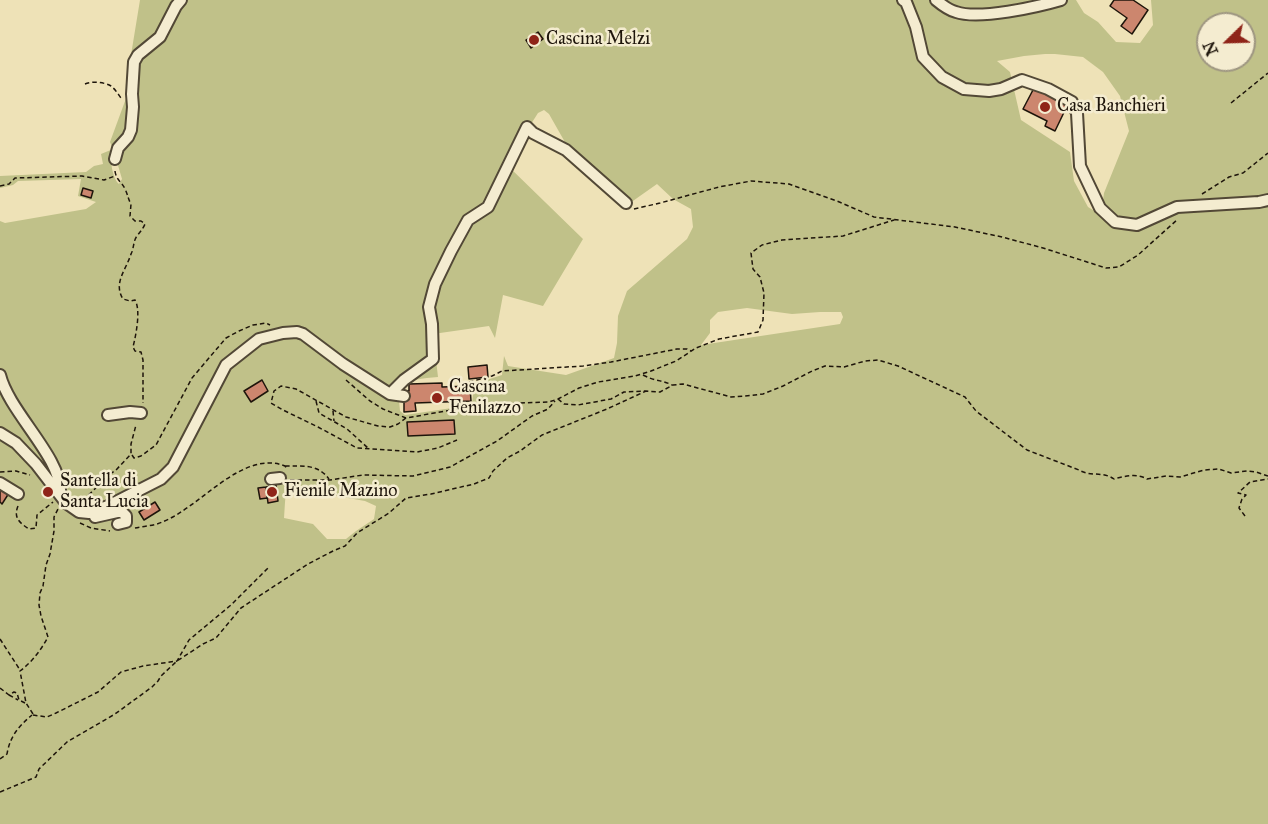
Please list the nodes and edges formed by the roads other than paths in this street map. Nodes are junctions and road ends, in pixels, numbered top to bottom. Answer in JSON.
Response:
{"nodes":[{"id":1,"x":181,"y":0,"type":"edge"},
{"id":2,"x":903,"y":0,"type":"edge"},
{"id":3,"x":936,"y":0,"type":"edge"},
{"id":4,"x":1061,"y":0,"type":"edge"},
{"id":5,"x":115,"y":159,"type":"road end"},
{"id":6,"x":1268,"y":200,"type":"edge"},
{"id":7,"x":626,"y":203,"type":"road end"},
{"id":8,"x":0,"y":375,"type":"edge"},
{"id":9,"x":390,"y":394,"type":"junction"},
{"id":10,"x":404,"y":396,"type":"dead end"},
{"id":11,"x":141,"y":413,"type":"road end"},
{"id":12,"x":108,"y":415,"type":"dead end"},
{"id":13,"x":0,"y":433,"type":"edge"},
{"id":14,"x":0,"y":483,"type":"edge"},
{"id":15,"x":18,"y":494,"type":"road end"},
{"id":16,"x":59,"y":501,"type":"junction"},
{"id":17,"x":90,"y":513,"type":"junction"},
{"id":18,"x":117,"y":528,"type":"road end"}],
"edges":[{"from":1,"to":5,"type":"street"},
{"from":2,"to":6,"type":"street"},
{"from":3,"to":4,"type":"street"},
{"from":7,"to":9,"type":"street"},
{"from":8,"to":16,"type":"street"},
{"from":9,"to":10,"type":"street"},
{"from":9,"to":17,"type":"street"},
{"from":11,"to":12,"type":"street"},
{"from":13,"to":16,"type":"street"},
{"from":14,"to":15,"type":"street"},
{"from":16,"to":17,"type":"street"},
{"from":17,"to":18,"type":"street"}]}
